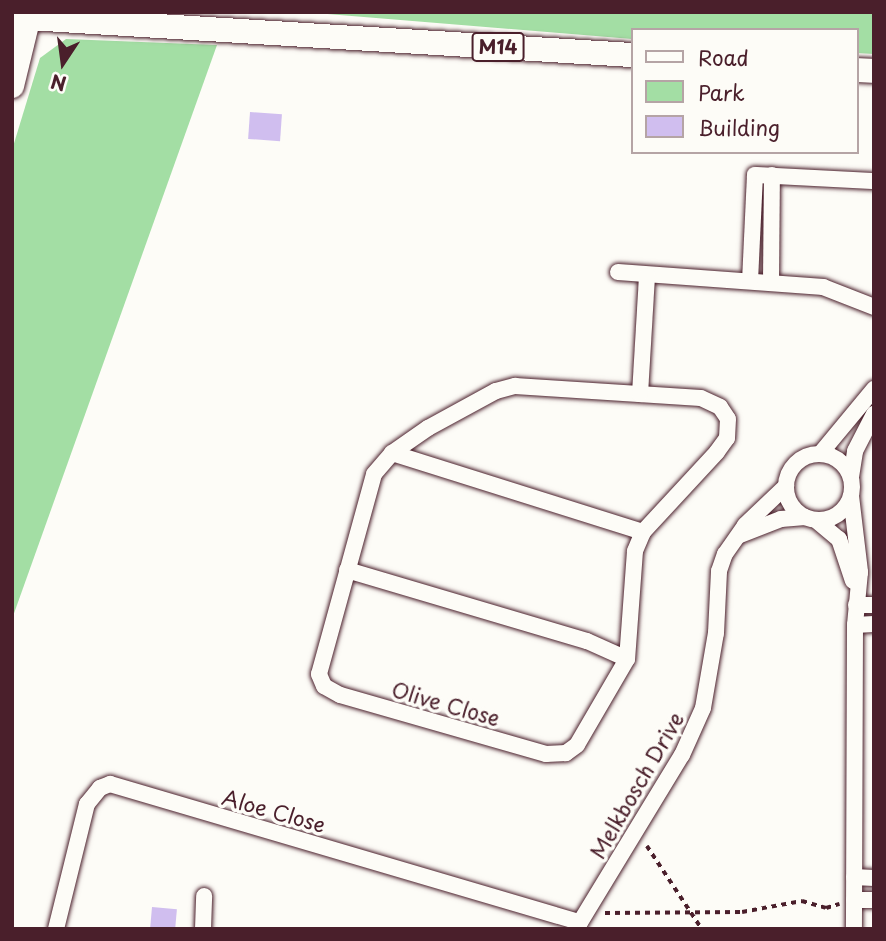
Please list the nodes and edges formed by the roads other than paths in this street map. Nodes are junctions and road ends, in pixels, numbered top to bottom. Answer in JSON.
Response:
{"nodes":[{"id":1,"x":107,"y":12,"type":"edge"},
{"id":2,"x":20,"y":19,"type":"edge"},
{"id":3,"x":365,"y":38,"type":"junction"},
{"id":4,"x":630,"y":55,"type":"edge"},
{"id":5,"x":12,"y":86,"type":"edge"},
{"id":6,"x":772,"y":175,"type":"junction"},
{"id":7,"x":856,"y":180,"type":"junction"},
{"id":8,"x":874,"y":181,"type":"edge"},
{"id":9,"x":874,"y":192,"type":"edge"},
{"id":10,"x":618,"y":272,"type":"dead end"},
{"id":11,"x":647,"y":275,"type":"junction"},
{"id":12,"x":750,"y":281,"type":"junction"},
{"id":13,"x":771,"y":282,"type":"junction"},
{"id":14,"x":874,"y":307,"type":"edge"},
{"id":15,"x":874,"y":389,"type":"edge"},
{"id":16,"x":640,"y":394,"type":"junction"},
{"id":17,"x":874,"y":414,"type":"edge"},
{"id":18,"x":392,"y":453,"type":"junction"},
{"id":19,"x":820,"y":454,"type":"junction"},
{"id":20,"x":851,"y":477,"type":"junction"},
{"id":21,"x":786,"y":486,"type":"junction"},
{"id":22,"x":851,"y":496,"type":"junction"},
{"id":23,"x":811,"y":519,"type":"junction"},
{"id":24,"x":643,"y":532,"type":"junction"},
{"id":25,"x":740,"y":536,"type":"junction"},
{"id":26,"x":347,"y":570,"type":"junction"},
{"id":27,"x":857,"y":599,"type":"junction"},
{"id":28,"x":874,"y":605,"type":"edge"},
{"id":29,"x":874,"y":624,"type":"edge"},
{"id":30,"x":856,"y":625,"type":"junction"},
{"id":31,"x":627,"y":659,"type":"junction"},
{"id":32,"x":855,"y":877,"type":"junction"},
{"id":33,"x":874,"y":878,"type":"edge"},
{"id":34,"x":204,"y":896,"type":"dead end"},
{"id":35,"x":855,"y":900,"type":"junction"},
{"id":36,"x":874,"y":900,"type":"edge"},
{"id":37,"x":578,"y":926,"type":"edge"},
{"id":38,"x":56,"y":929,"type":"edge"},
{"id":39,"x":203,"y":929,"type":"edge"},
{"id":40,"x":854,"y":929,"type":"edge"}],
"edges":[{"from":1,"to":3,"type":"main road","number":"M14"},
{"from":2,"to":3,"type":"main road","number":"M14"},
{"from":2,"to":5,"type":"main road"},
{"from":3,"to":4,"type":"main road","number":"M14"},
{"from":6,"to":7,"type":"street"},
{"from":6,"to":12,"type":"street"},
{"from":6,"to":13,"type":"street"},
{"from":7,"to":8,"type":"street"},
{"from":7,"to":9,"type":"street"},
{"from":10,"to":11,"type":"street"},
{"from":11,"to":12,"type":"street"},
{"from":11,"to":16,"type":"street"},
{"from":12,"to":13,"type":"street"},
{"from":13,"to":14,"type":"street"},
{"from":15,"to":19,"type":"street"},
{"from":16,"to":18,"type":"street","name":"Olive Close"},
{"from":16,"to":24,"type":"street","name":"Olive Close"},
{"from":17,"to":20,"type":"street"},
{"from":18,"to":24,"type":"street"},
{"from":18,"to":26,"type":"street","name":"Olive Close"},
{"from":19,"to":20,"type":"street"},
{"from":19,"to":21,"type":"street"},
{"from":20,"to":22,"type":"street"},
{"from":21,"to":23,"type":"street"},
{"from":21,"to":25,"type":"street","name":"Melkbosch Drive"},
{"from":22,"to":23,"type":"street"},
{"from":22,"to":27,"type":"street"},
{"from":23,"to":25,"type":"street"},
{"from":23,"to":27,"type":"street"},
{"from":24,"to":31,"type":"street","name":"Olive Close"},
{"from":25,"to":37,"type":"street","name":"Melkbosch Drive"},
{"from":26,"to":31,"type":"street"},
{"from":26,"to":31,"type":"street","name":"Olive Close"},
{"from":27,"to":28,"type":"street"},
{"from":27,"to":30,"type":"street"},
{"from":29,"to":30,"type":"street"},
{"from":30,"to":32,"type":"street"},
{"from":32,"to":33,"type":"street"},
{"from":32,"to":35,"type":"street"},
{"from":34,"to":39,"type":"street"},
{"from":35,"to":36,"type":"street"},
{"from":35,"to":40,"type":"street"},
{"from":37,"to":38,"type":"street","name":"Aloe Close"}]}
